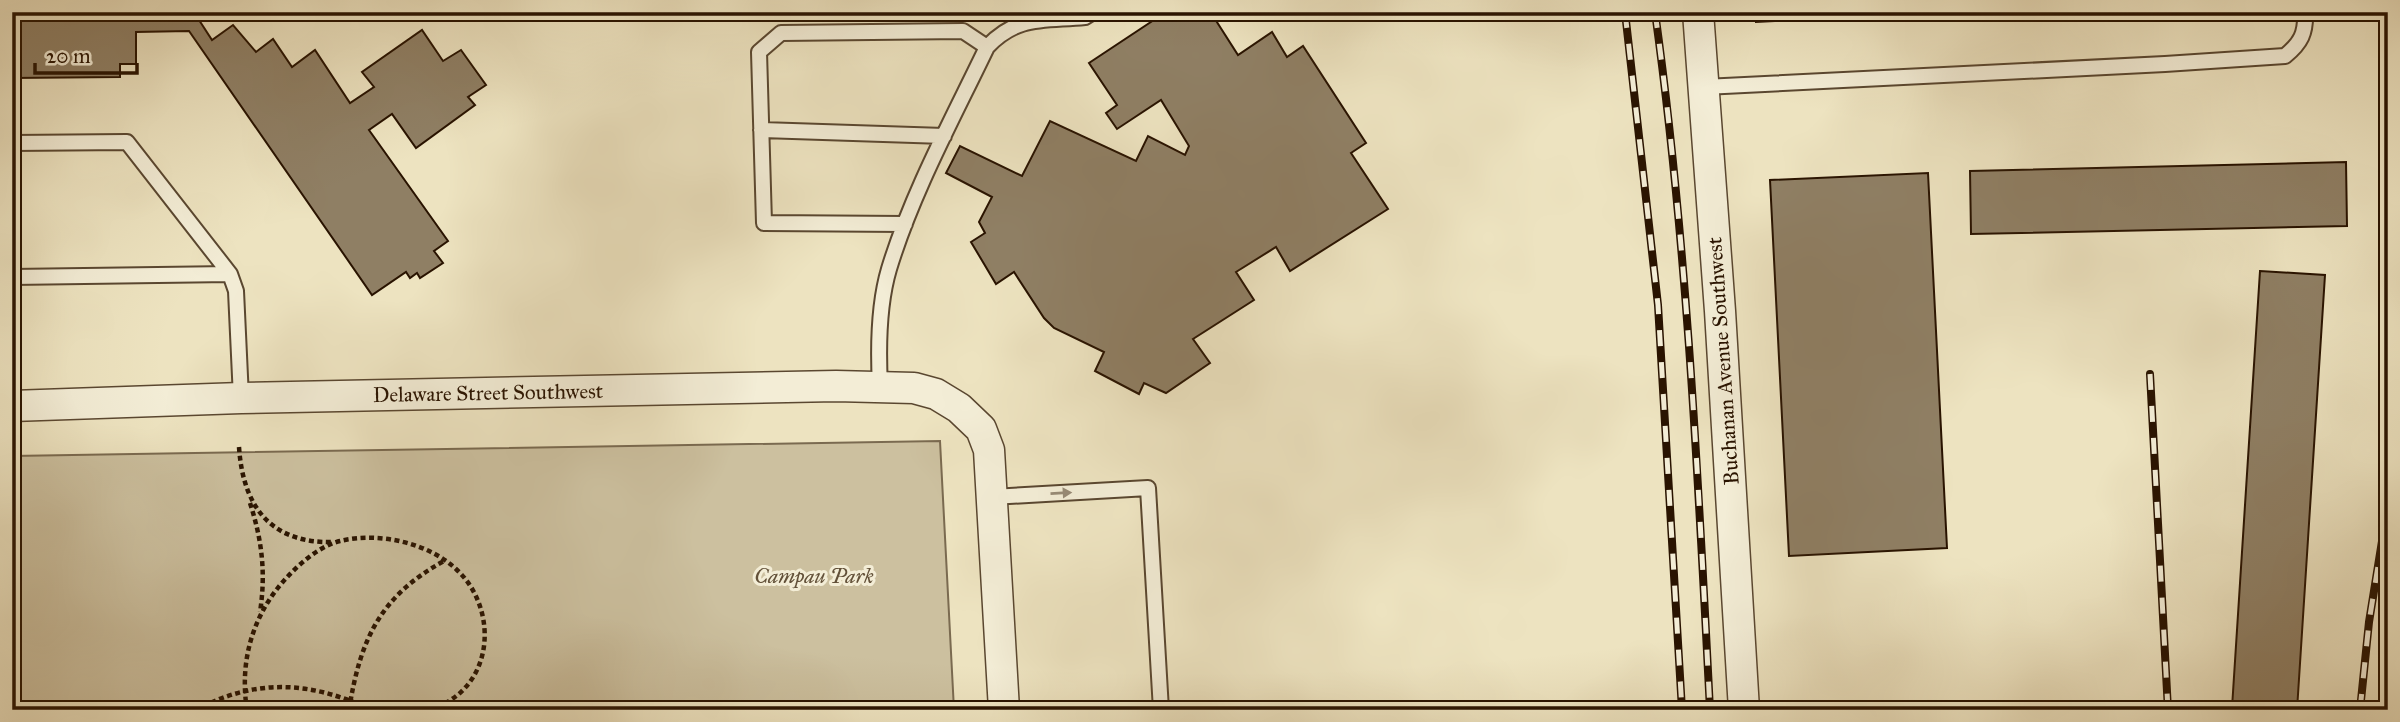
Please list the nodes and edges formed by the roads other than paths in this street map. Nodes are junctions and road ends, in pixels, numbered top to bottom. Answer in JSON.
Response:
{"nodes":[{"id":1,"x":1093,"y":12,"type":"edge"},
{"id":2,"x":1698,"y":12,"type":"edge"},
{"id":3,"x":2305,"y":12,"type":"edge"},
{"id":4,"x":987,"y":47,"type":"junction"},
{"id":5,"x":1704,"y":87,"type":"junction"},
{"id":6,"x":761,"y":130,"type":"junction"},
{"id":7,"x":944,"y":136,"type":"junction"},
{"id":8,"x":12,"y":144,"type":"edge"},
{"id":9,"x":905,"y":224,"type":"junction"},
{"id":10,"x":230,"y":274,"type":"junction"},
{"id":11,"x":12,"y":277,"type":"edge"},
{"id":12,"x":880,"y":386,"type":"junction"},
{"id":13,"x":241,"y":398,"type":"junction"},
{"id":14,"x":12,"y":406,"type":"edge"},
{"id":15,"x":992,"y":497,"type":"junction"},
{"id":16,"x":1004,"y":710,"type":"edge"},
{"id":17,"x":1161,"y":710,"type":"edge"},
{"id":18,"x":1744,"y":710,"type":"edge"}],
"edges":[{"from":1,"to":4,"type":"lane"},
{"from":2,"to":5,"type":"street","name":"Buchanan Avenue Southwest"},
{"from":3,"to":5,"type":"lane"},
{"from":4,"to":6,"type":"lane"},
{"from":4,"to":7,"type":"lane"},
{"from":5,"to":18,"type":"street","name":"Buchanan Avenue Southwest"},
{"from":6,"to":7,"type":"lane"},
{"from":6,"to":9,"type":"lane"},
{"from":7,"to":9,"type":"lane"},
{"from":8,"to":10,"type":"lane"},
{"from":9,"to":12,"type":"lane"},
{"from":10,"to":11,"type":"lane"},
{"from":10,"to":13,"type":"lane"},
{"from":12,"to":13,"type":"street","name":"Delaware Street Southwest"},
{"from":12,"to":15,"type":"street","name":"Delaware Street Southwest"},
{"from":13,"to":14,"type":"street","name":"Delaware Street Southwest"},
{"from":15,"to":16,"type":"street","name":"Delaware Street Southwest"},
{"from":15,"to":17,"type":"lane","one_way":true}]}
